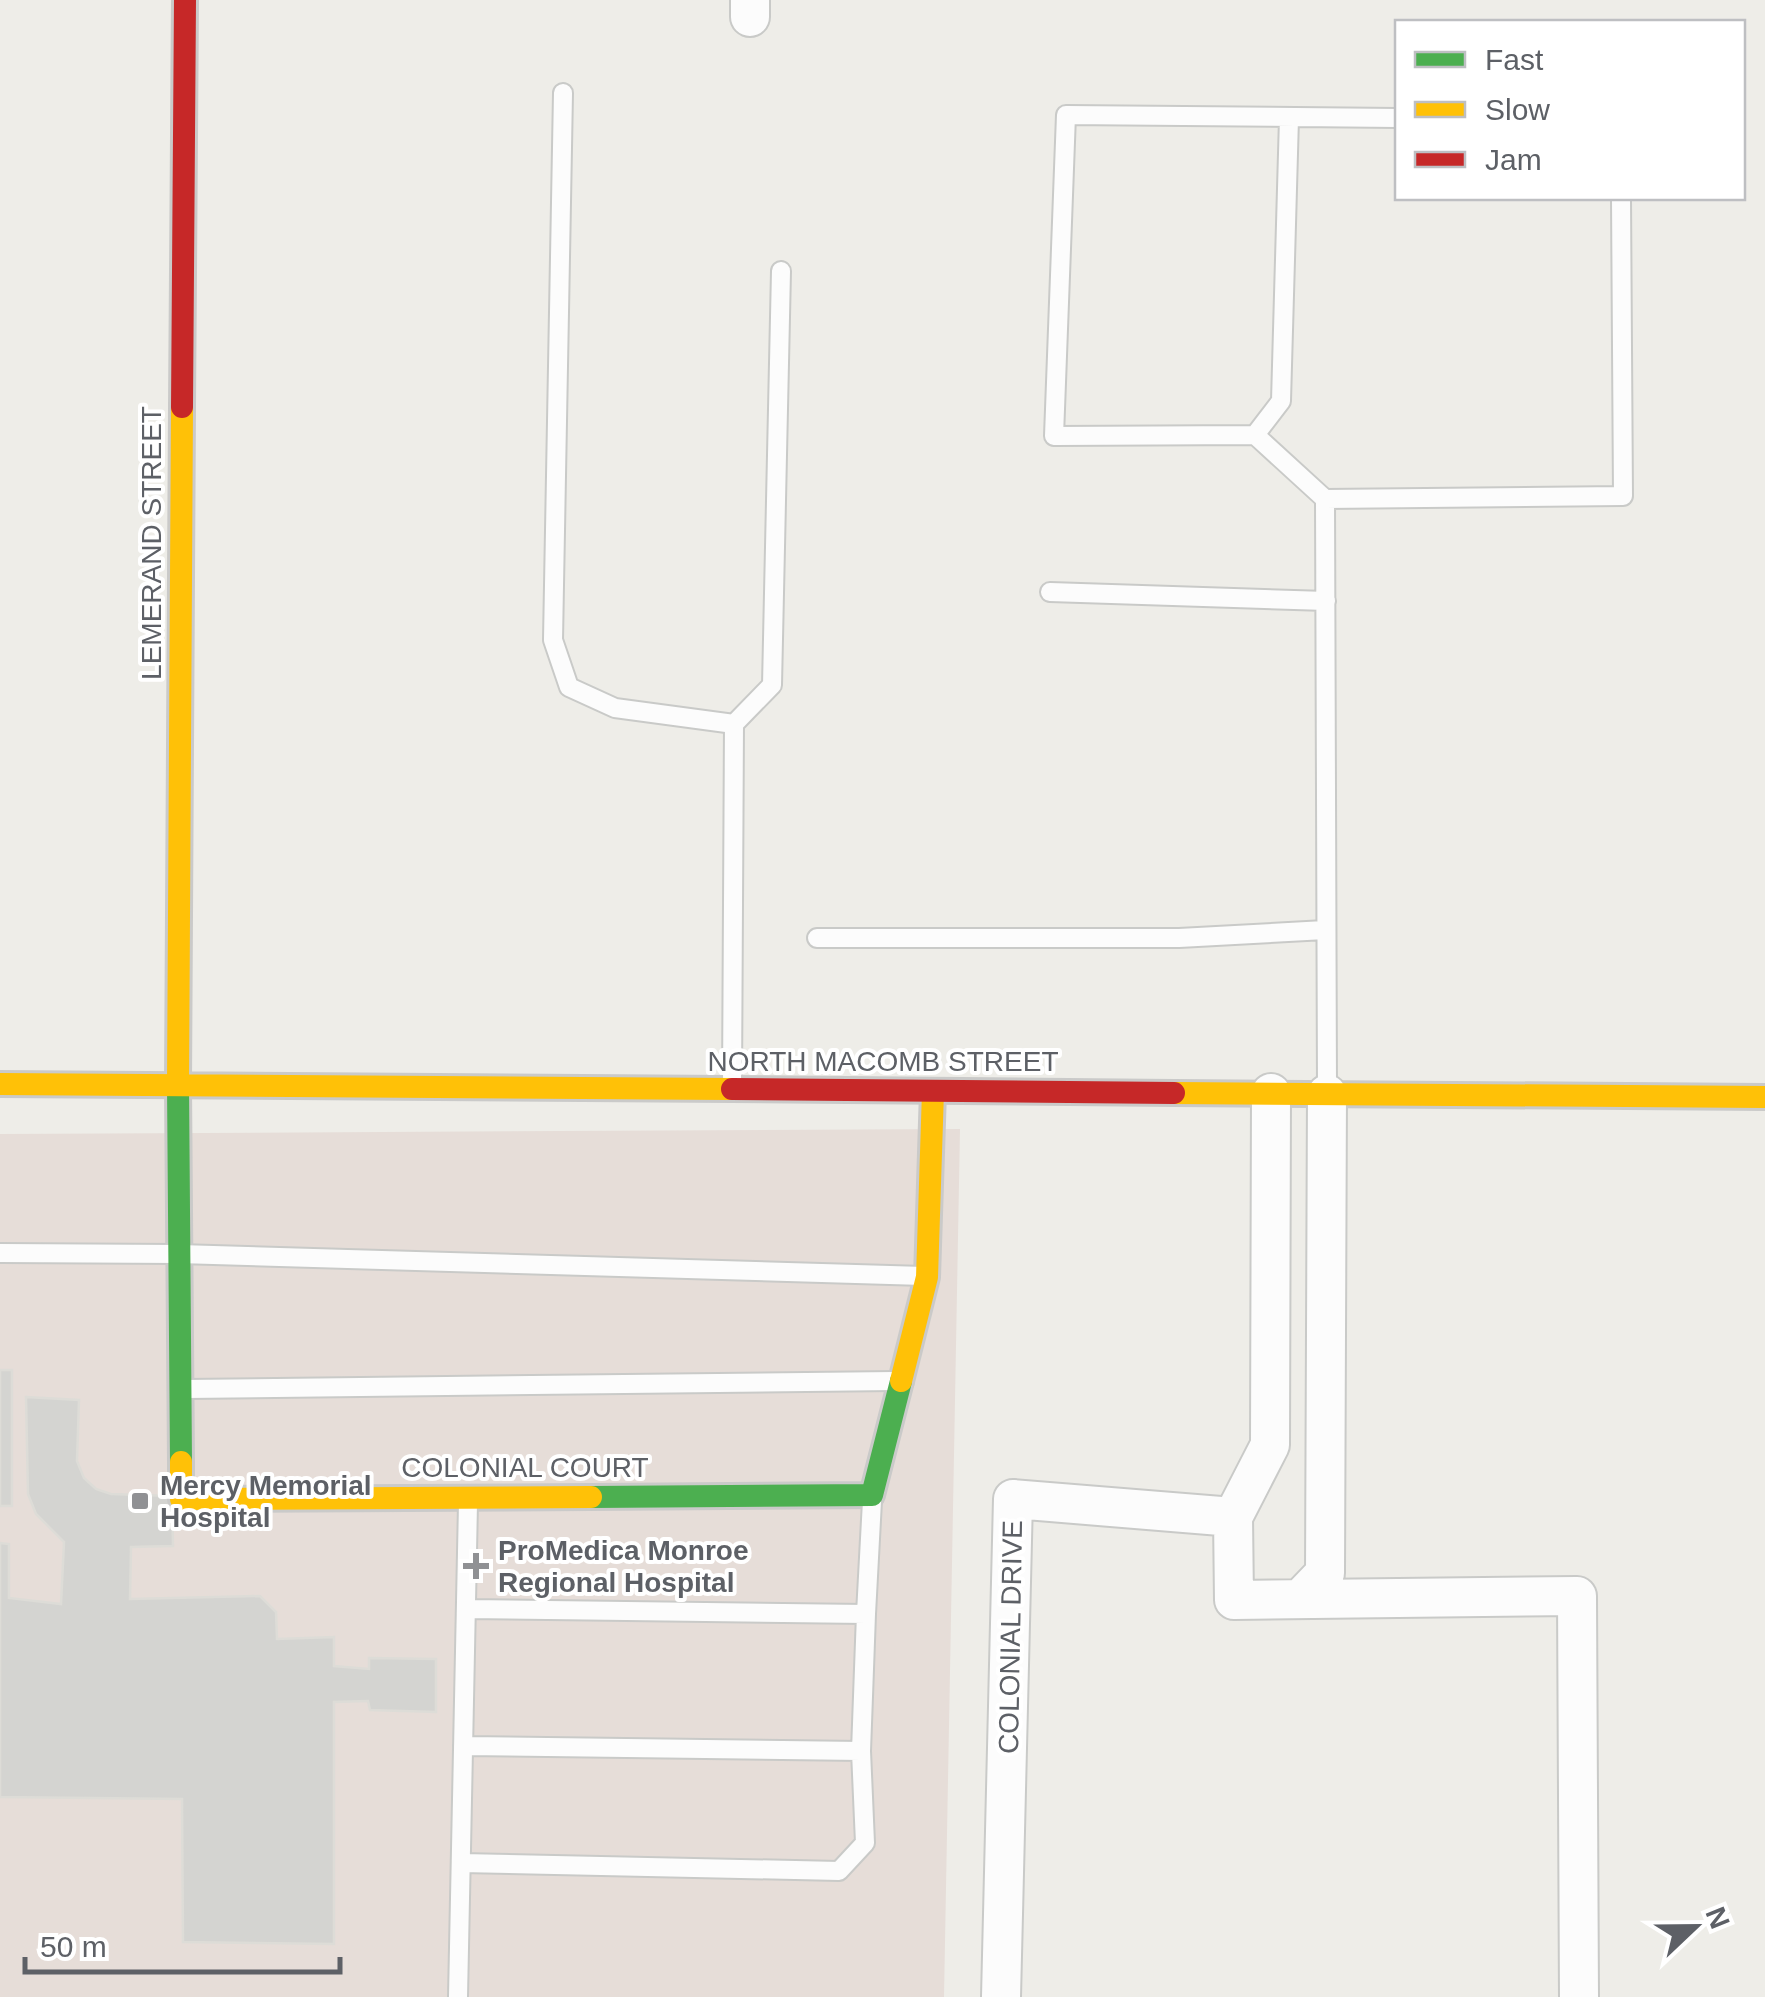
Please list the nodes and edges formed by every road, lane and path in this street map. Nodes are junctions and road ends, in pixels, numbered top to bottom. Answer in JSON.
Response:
{"nodes":[{"id":1,"x":185,"y":0,"type":"edge"},
{"id":2,"x":563,"y":93,"type":"dead end"},
{"id":3,"x":1289,"y":118,"type":"junction"},
{"id":4,"x":1395,"y":118,"type":"edge"},
{"id":5,"x":1621,"y":200,"type":"edge"},
{"id":6,"x":781,"y":271,"type":"dead end"},
{"id":7,"x":1255,"y":435,"type":"junction"},
{"id":8,"x":1325,"y":499,"type":"junction"},
{"id":9,"x":1050,"y":592,"type":"dead end"},
{"id":10,"x":1326,"y":601,"type":"junction"},
{"id":11,"x":734,"y":724,"type":"junction"},
{"id":12,"x":1325,"y":930,"type":"junction"},
{"id":13,"x":817,"y":938,"type":"dead end"},
{"id":14,"x":0,"y":1084,"type":"edge"},
{"id":15,"x":178,"y":1086,"type":"junction"},
{"id":16,"x":732,"y":1090,"type":"junction"},
{"id":17,"x":933,"y":1091,"type":"junction"},
{"id":18,"x":1270,"y":1092,"type":"junction"},
{"id":19,"x":1327,"y":1094,"type":"junction"},
{"id":20,"x":1765,"y":1096,"type":"edge"},
{"id":21,"x":0,"y":1253,"type":"edge"},
{"id":22,"x":178,"y":1254,"type":"junction"},
{"id":23,"x":927,"y":1276,"type":"junction"},
{"id":24,"x":900,"y":1380,"type":"junction"},
{"id":25,"x":180,"y":1389,"type":"junction"},
{"id":26,"x":872,"y":1495,"type":"junction"},
{"id":27,"x":468,"y":1497,"type":"junction"},
{"id":28,"x":1233,"y":1517,"type":"junction"},
{"id":29,"x":1300,"y":1599,"type":"junction"},
{"id":30,"x":466,"y":1610,"type":"junction"},
{"id":31,"x":866,"y":1614,"type":"junction"},
{"id":32,"x":463,"y":1746,"type":"junction"},
{"id":33,"x":860,"y":1750,"type":"junction"},
{"id":34,"x":460,"y":1862,"type":"junction"},
{"id":35,"x":458,"y":1997,"type":"edge"},
{"id":36,"x":1002,"y":1997,"type":"edge"},
{"id":37,"x":1578,"y":1997,"type":"edge"}],
"edges":[{"from":1,"to":15,"type":"street","name":"LEMERAND STREET"},
{"from":2,"to":11,"type":"lane"},
{"from":3,"to":4,"type":"lane"},
{"from":3,"to":7,"type":"lane"},
{"from":3,"to":7,"type":"lane"},
{"from":5,"to":8,"type":"lane"},
{"from":6,"to":11,"type":"lane"},
{"from":7,"to":8,"type":"lane"},
{"from":8,"to":10,"type":"lane"},
{"from":9,"to":10,"type":"lane"},
{"from":10,"to":12,"type":"lane"},
{"from":11,"to":16,"type":"lane"},
{"from":12,"to":13,"type":"lane"},
{"from":12,"to":19,"type":"lane"},
{"from":14,"to":15,"type":"street","name":"NORTH MACOMB STREET"},
{"from":15,"to":16,"type":"street","name":"NORTH MACOMB STREET"},
{"from":15,"to":22,"type":"street","name":"COLONIAL COURT"},
{"from":16,"to":17,"type":"street","name":"NORTH MACOMB STREET"},
{"from":17,"to":18,"type":"street","name":"NORTH MACOMB STREET"},
{"from":17,"to":23,"type":"street"},
{"from":18,"to":19,"type":"street","name":"NORTH MACOMB STREET"},
{"from":18,"to":28,"type":"street"},
{"from":19,"to":20,"type":"street","name":"NORTH MACOMB STREET"},
{"from":19,"to":29,"type":"street"},
{"from":21,"to":22,"type":"lane"},
{"from":22,"to":23,"type":"lane"},
{"from":22,"to":25,"type":"street","name":"COLONIAL COURT"},
{"from":23,"to":24,"type":"street"},
{"from":24,"to":25,"type":"lane"},
{"from":24,"to":26,"type":"street"},
{"from":25,"to":27,"type":"street","name":"COLONIAL COURT"},
{"from":26,"to":27,"type":"street","name":"COLONIAL COURT"},
{"from":26,"to":31,"type":"lane"},
{"from":27,"to":30,"type":"lane"},
{"from":28,"to":29,"type":"street"},
{"from":28,"to":36,"type":"street","name":"COLONIAL DRIVE"},
{"from":29,"to":37,"type":"street"},
{"from":30,"to":31,"type":"lane"},
{"from":30,"to":32,"type":"lane"},
{"from":31,"to":33,"type":"lane"},
{"from":32,"to":33,"type":"lane"},
{"from":32,"to":34,"type":"lane"},
{"from":33,"to":34,"type":"lane"},
{"from":34,"to":35,"type":"lane"}]}
